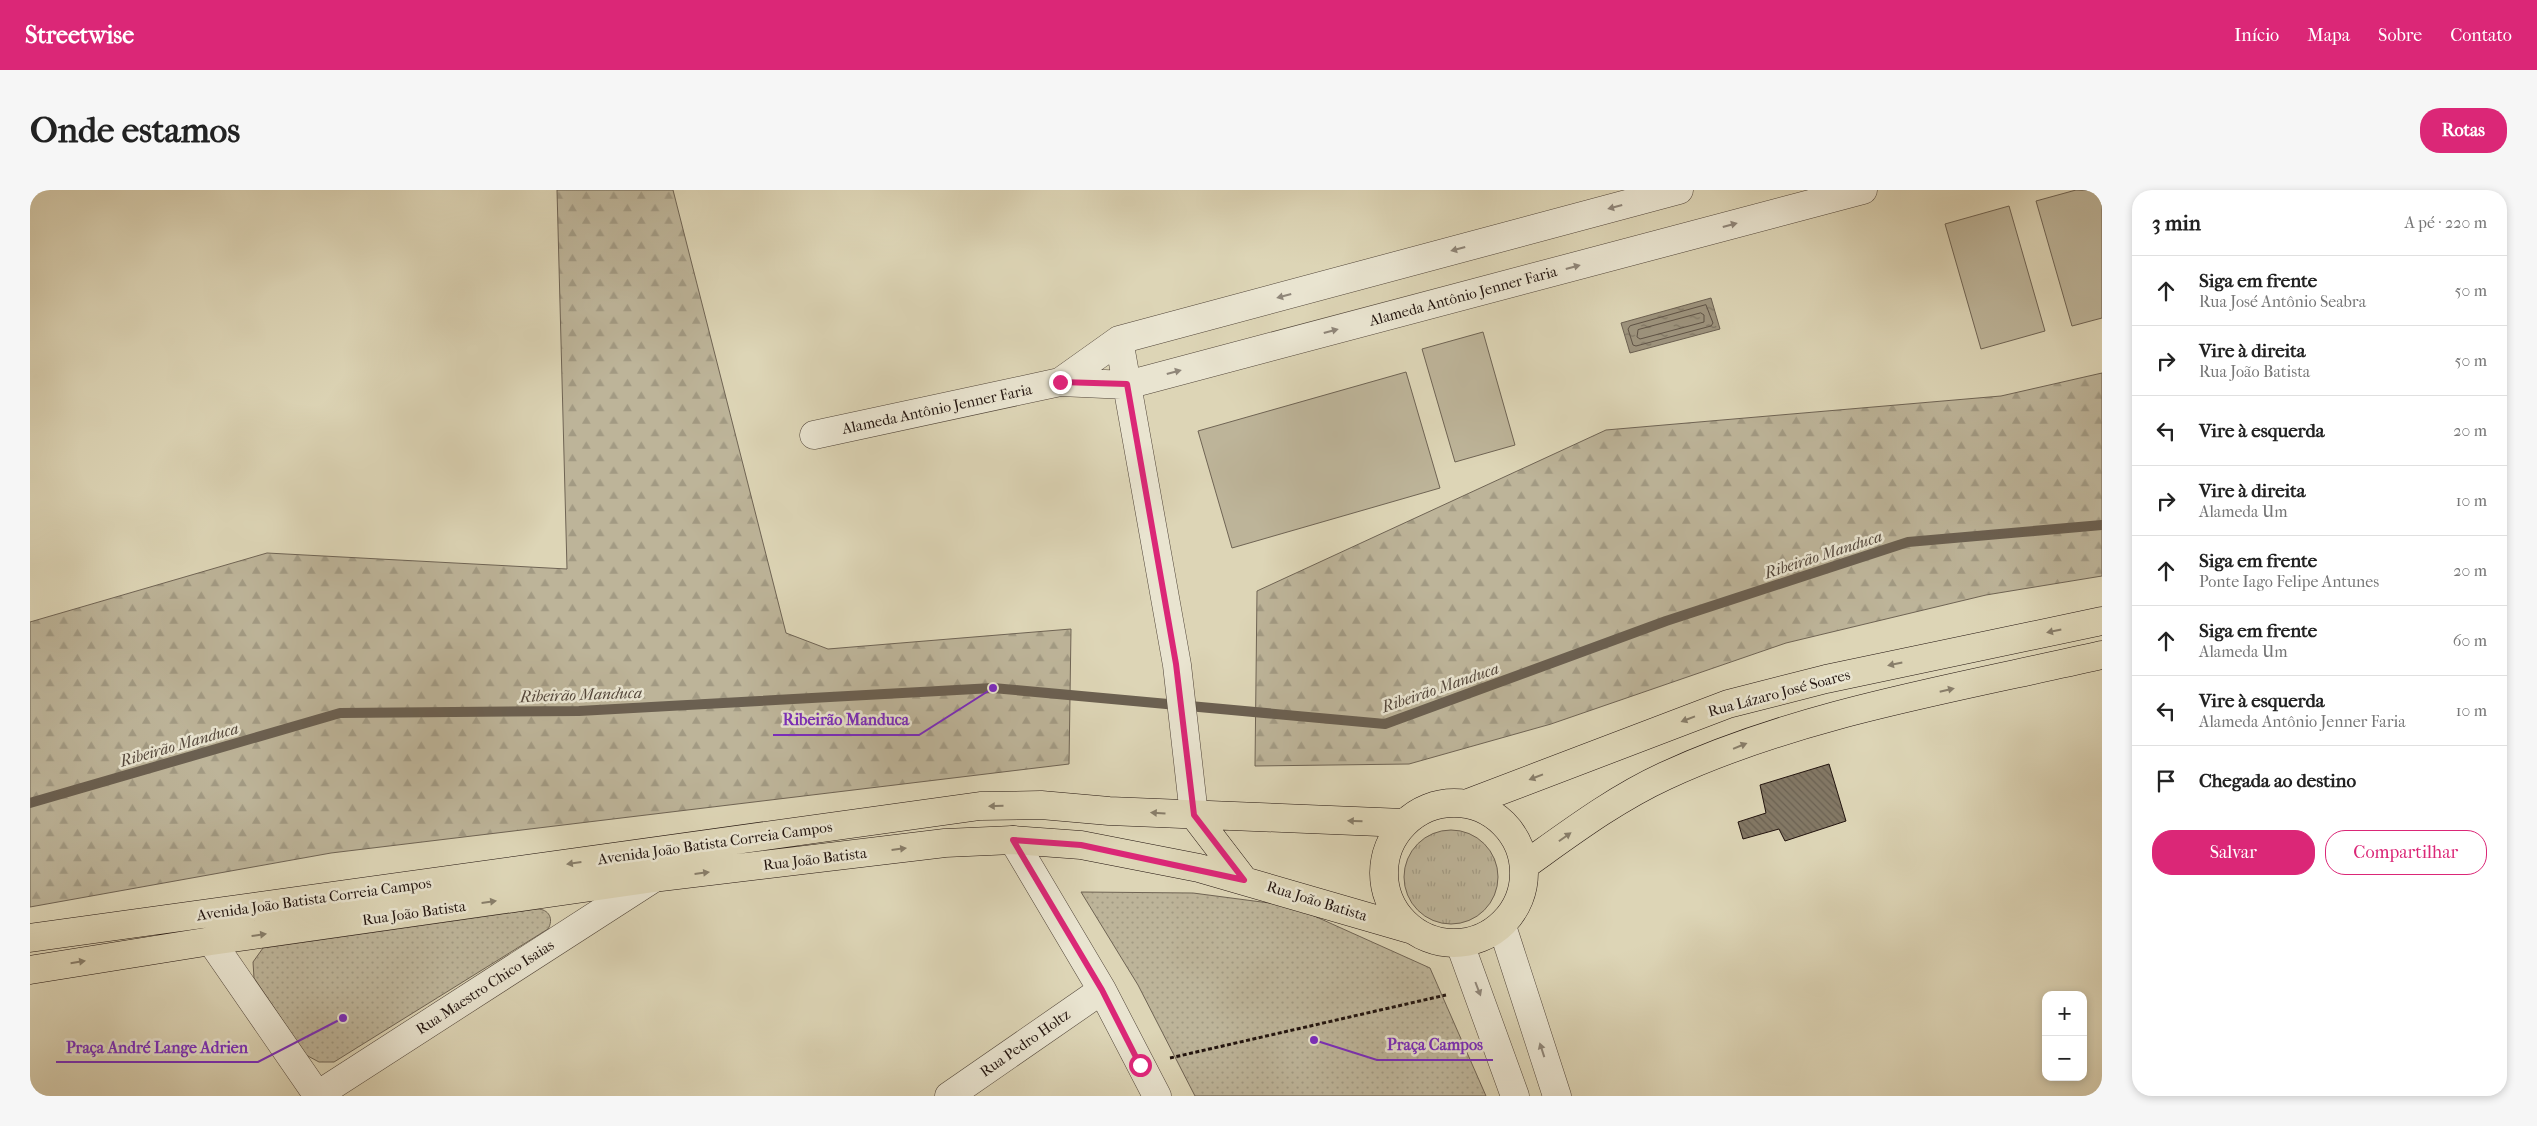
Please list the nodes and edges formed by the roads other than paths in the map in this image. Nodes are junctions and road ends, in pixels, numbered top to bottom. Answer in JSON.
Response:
{"nodes":[{"id":1,"x":1679,"y":190,"type":"edge"},
{"id":2,"x":1863,"y":190,"type":"edge"},
{"id":3,"x":1119,"y":340,"type":"junction"},
{"id":4,"x":1060,"y":382,"type":"junction"},
{"id":5,"x":1127,"y":384,"type":"junction"},
{"id":6,"x":814,"y":435,"type":"dead end"},
{"id":7,"x":2102,"y":621,"type":"edge"},
{"id":8,"x":2102,"y":655,"type":"edge"},
{"id":9,"x":1468,"y":803,"type":"junction"},
{"id":10,"x":1194,"y":815,"type":"junction"},
{"id":11,"x":1404,"y":823,"type":"junction"},
{"id":12,"x":1013,"y":840,"type":"junction"},
{"id":13,"x":1525,"y":865,"type":"junction"},
{"id":14,"x":654,"y":878,"type":"junction"},
{"id":15,"x":1244,"y":880,"type":"junction"},
{"id":16,"x":1502,"y":926,"type":"junction"},
{"id":17,"x":1413,"y":930,"type":"junction"},
{"id":18,"x":30,"y":938,"type":"edge"},
{"id":19,"x":211,"y":941,"type":"junction"},
{"id":20,"x":1460,"y":944,"type":"junction"},
{"id":21,"x":30,"y":970,"type":"edge"},
{"id":22,"x":1102,"y":990,"type":"junction"},
{"id":23,"x":317,"y":1096,"type":"edge"},
{"id":24,"x":948,"y":1096,"type":"edge"},
{"id":25,"x":1157,"y":1096,"type":"edge"},
{"id":26,"x":1515,"y":1096,"type":"edge"},
{"id":27,"x":1557,"y":1096,"type":"edge"}],
"edges":[{"from":1,"to":3,"type":"street","name":"Alameda Antônio Jenner Faria","one_way":true},
{"from":5,"to":2,"type":"street","name":"Alameda Antônio Jenner Faria","one_way":true},
{"from":3,"to":4,"type":"street","name":"Alameda Antônio Jenner Faria"},
{"from":3,"to":5,"type":"street"},
{"from":4,"to":5,"type":"street","name":"Alameda Antônio Jenner Faria"},
{"from":4,"to":6,"type":"street","name":"Alameda Antônio Jenner Faria"},
{"from":5,"to":10,"type":"street"},
{"from":7,"to":9,"type":"main road","name":"Rua Lázaro José Soares","one_way":true},
{"from":13,"to":8,"type":"main road","one_way":true},
{"from":9,"to":11,"type":"main road"},
{"from":9,"to":13,"type":"main road"},
{"from":11,"to":10,"type":"main road","name":"Avenida João Batista Correia Campos","one_way":true},
{"from":10,"to":15,"type":"main road"},
{"from":10,"to":18,"type":"main road","name":"Avenida João Batista Correia Campos","one_way":true},
{"from":11,"to":17,"type":"main road"},
{"from":14,"to":12,"type":"main road","name":"Rua João Batista","one_way":true},
{"from":12,"to":15,"type":"main road","name":"Rua João Batista"},
{"from":12,"to":22,"type":"street"},
{"from":13,"to":16,"type":"main road"},
{"from":19,"to":14,"type":"main road","name":"Rua João Batista","one_way":true},
{"from":14,"to":23,"type":"street","name":"Rua Maestro Chico Isaias"},
{"from":15,"to":17,"type":"main road","name":"Rua João Batista"},
{"from":16,"to":20,"type":"main road"},
{"from":27,"to":16,"type":"street","one_way":true},
{"from":17,"to":20,"type":"main road"},
{"from":21,"to":19,"type":"main road","name":"Avenida João Batista Correia Campos","one_way":true},
{"from":19,"to":23,"type":"street"},
{"from":20,"to":26,"type":"street","one_way":true},
{"from":22,"to":24,"type":"street","name":"Rua Pedro Holtz"},
{"from":22,"to":25,"type":"street"}]}
